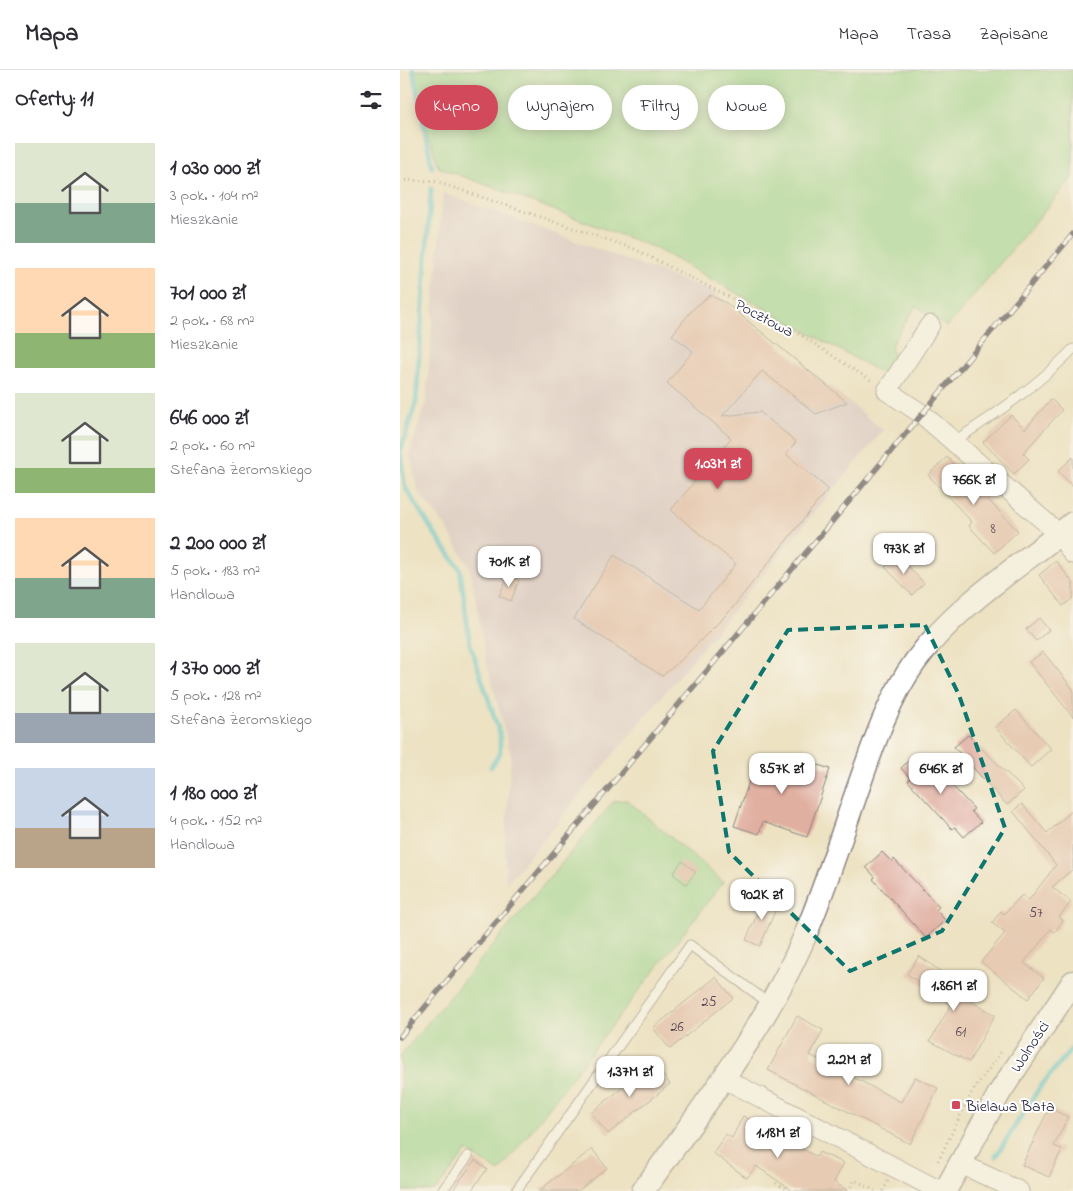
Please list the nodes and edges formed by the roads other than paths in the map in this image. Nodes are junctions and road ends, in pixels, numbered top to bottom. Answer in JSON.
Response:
{"nodes":[{"id":1,"x":930,"y":325,"type":"dead end"},
{"id":2,"x":1073,"y":349,"type":"edge"},
{"id":3,"x":953,"y":442,"type":"junction"},
{"id":4,"x":1066,"y":529,"type":"edge"},
{"id":5,"x":1073,"y":554,"type":"edge"},
{"id":6,"x":1070,"y":993,"type":"edge"},
{"id":7,"x":770,"y":1004,"type":"junction"},
{"id":8,"x":723,"y":1078,"type":"junction"},
{"id":9,"x":468,"y":1156,"type":"dead end"},
{"id":10,"x":959,"y":1163,"type":"junction"},
{"id":11,"x":442,"y":1191,"type":"edge"},
{"id":12,"x":516,"y":1191,"type":"edge"},
{"id":13,"x":642,"y":1191,"type":"edge"},
{"id":14,"x":940,"y":1191,"type":"edge"},
{"id":15,"x":945,"y":1191,"type":"edge"},
{"id":16,"x":1019,"y":1191,"type":"edge"}],
"edges":[{"from":1,"to":3,"type":"street"},
{"from":2,"to":3,"type":"lane"},
{"from":3,"to":4,"type":"street"},
{"from":4,"to":5,"type":"street"},
{"from":4,"to":7,"type":"street"},
{"from":6,"to":10,"type":"street","name":"Wolności"},
{"from":7,"to":8,"type":"street"},
{"from":7,"to":12,"type":"lane"},
{"from":8,"to":13,"type":"street"},
{"from":8,"to":14,"type":"street"},
{"from":9,"to":11,"type":"lane"},
{"from":10,"to":15,"type":"street","name":"Wolności"},
{"from":10,"to":16,"type":"street"}]}
